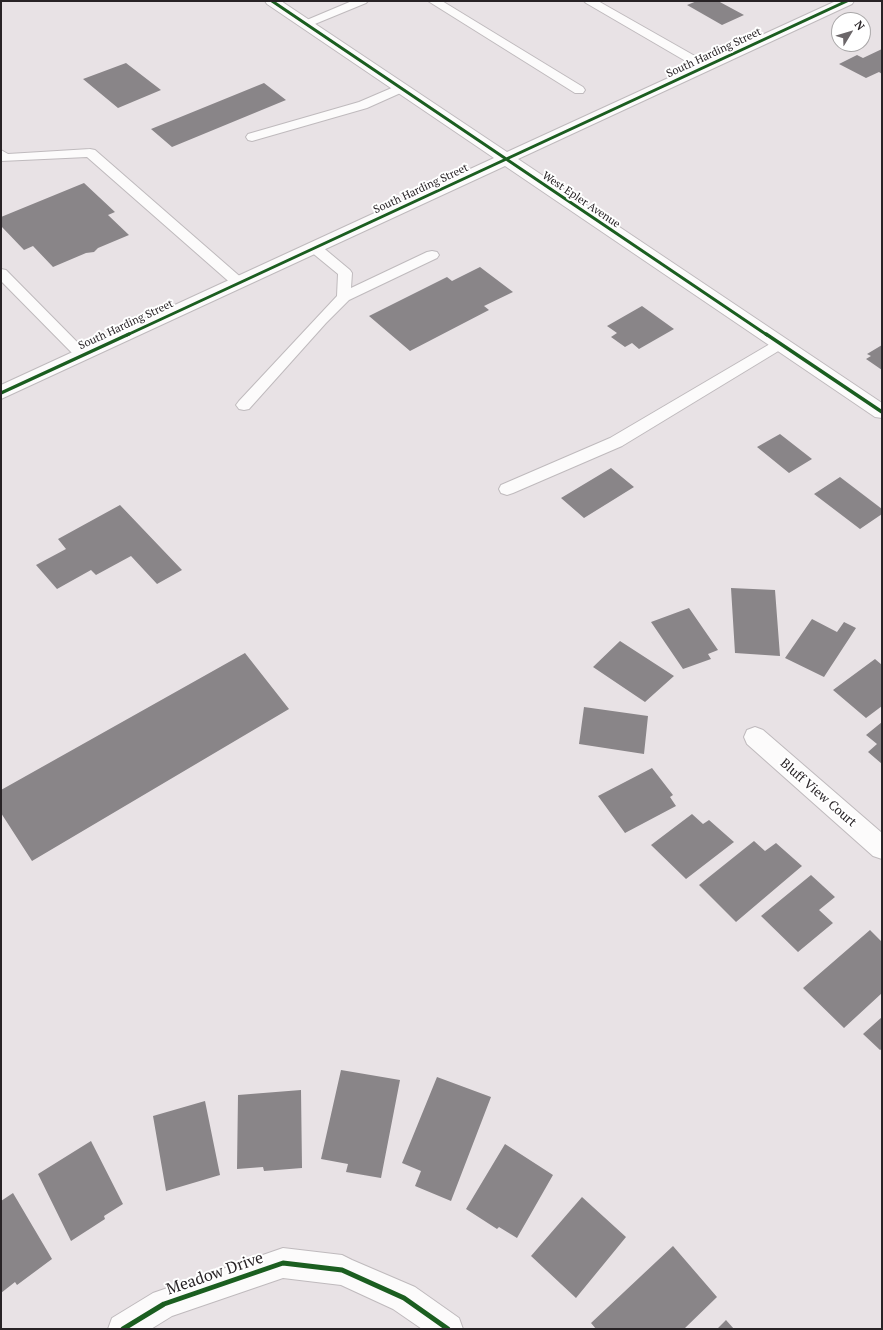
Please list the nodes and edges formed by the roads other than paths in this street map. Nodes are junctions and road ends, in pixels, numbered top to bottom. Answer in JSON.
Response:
{"nodes":[{"id":1,"x":272,"y":1,"type":"edge"},
{"id":2,"x":362,"y":1,"type":"edge"},
{"id":3,"x":434,"y":1,"type":"edge"},
{"id":4,"x":590,"y":1,"type":"edge"},
{"id":5,"x":847,"y":1,"type":"edge"},
{"id":6,"x":306,"y":24,"type":"junction"},
{"id":7,"x":705,"y":67,"type":"junction"},
{"id":8,"x":400,"y":88,"type":"junction"},
{"id":9,"x":579,"y":90,"type":"dead end"},
{"id":10,"x":252,"y":137,"type":"dead end"},
{"id":11,"x":2,"y":158,"type":"edge"},
{"id":12,"x":506,"y":160,"type":"junction"},
{"id":13,"x":315,"y":248,"type":"junction"},
{"id":14,"x":432,"y":254,"type":"dead end"},
{"id":15,"x":1,"y":273,"type":"edge"},
{"id":16,"x":239,"y":283,"type":"junction"},
{"id":17,"x":344,"y":297,"type":"junction"},
{"id":18,"x":780,"y":344,"type":"junction"},
{"id":19,"x":82,"y":355,"type":"junction"},
{"id":20,"x":1,"y":393,"type":"edge"},
{"id":21,"x":244,"y":404,"type":"dead end"},
{"id":22,"x":882,"y":412,"type":"edge"},
{"id":23,"x":507,"y":489,"type":"dead end"},
{"id":24,"x":755,"y":737,"type":"dead end"},
{"id":25,"x":882,"y":848,"type":"edge"},
{"id":26,"x":124,"y":1329,"type":"edge"},
{"id":27,"x":448,"y":1329,"type":"edge"}],
"edges":[{"from":1,"to":6,"type":"street","name":"West Epler Avenue"},
{"from":2,"to":6,"type":"lane"},
{"from":3,"to":9,"type":"lane"},
{"from":4,"to":7,"type":"lane"},
{"from":5,"to":7,"type":"street","name":"South Harding Street"},
{"from":6,"to":8,"type":"street","name":"West Epler Avenue"},
{"from":7,"to":12,"type":"street","name":"South Harding Street"},
{"from":8,"to":10,"type":"lane"},
{"from":8,"to":12,"type":"street","name":"West Epler Avenue"},
{"from":11,"to":16,"type":"lane"},
{"from":12,"to":13,"type":"street","name":"South Harding Street"},
{"from":12,"to":18,"type":"street","name":"West Epler Avenue"},
{"from":13,"to":16,"type":"street","name":"South Harding Street"},
{"from":13,"to":17,"type":"lane"},
{"from":14,"to":17,"type":"lane"},
{"from":15,"to":19,"type":"lane"},
{"from":16,"to":19,"type":"street","name":"South Harding Street"},
{"from":17,"to":21,"type":"lane"},
{"from":18,"to":22,"type":"street","name":"West Epler Avenue"},
{"from":18,"to":23,"type":"lane"},
{"from":19,"to":20,"type":"street","name":"South Harding Street"},
{"from":24,"to":25,"type":"street","name":"Bluff View Court"},
{"from":26,"to":27,"type":"street","name":"Meadow Drive"}]}
